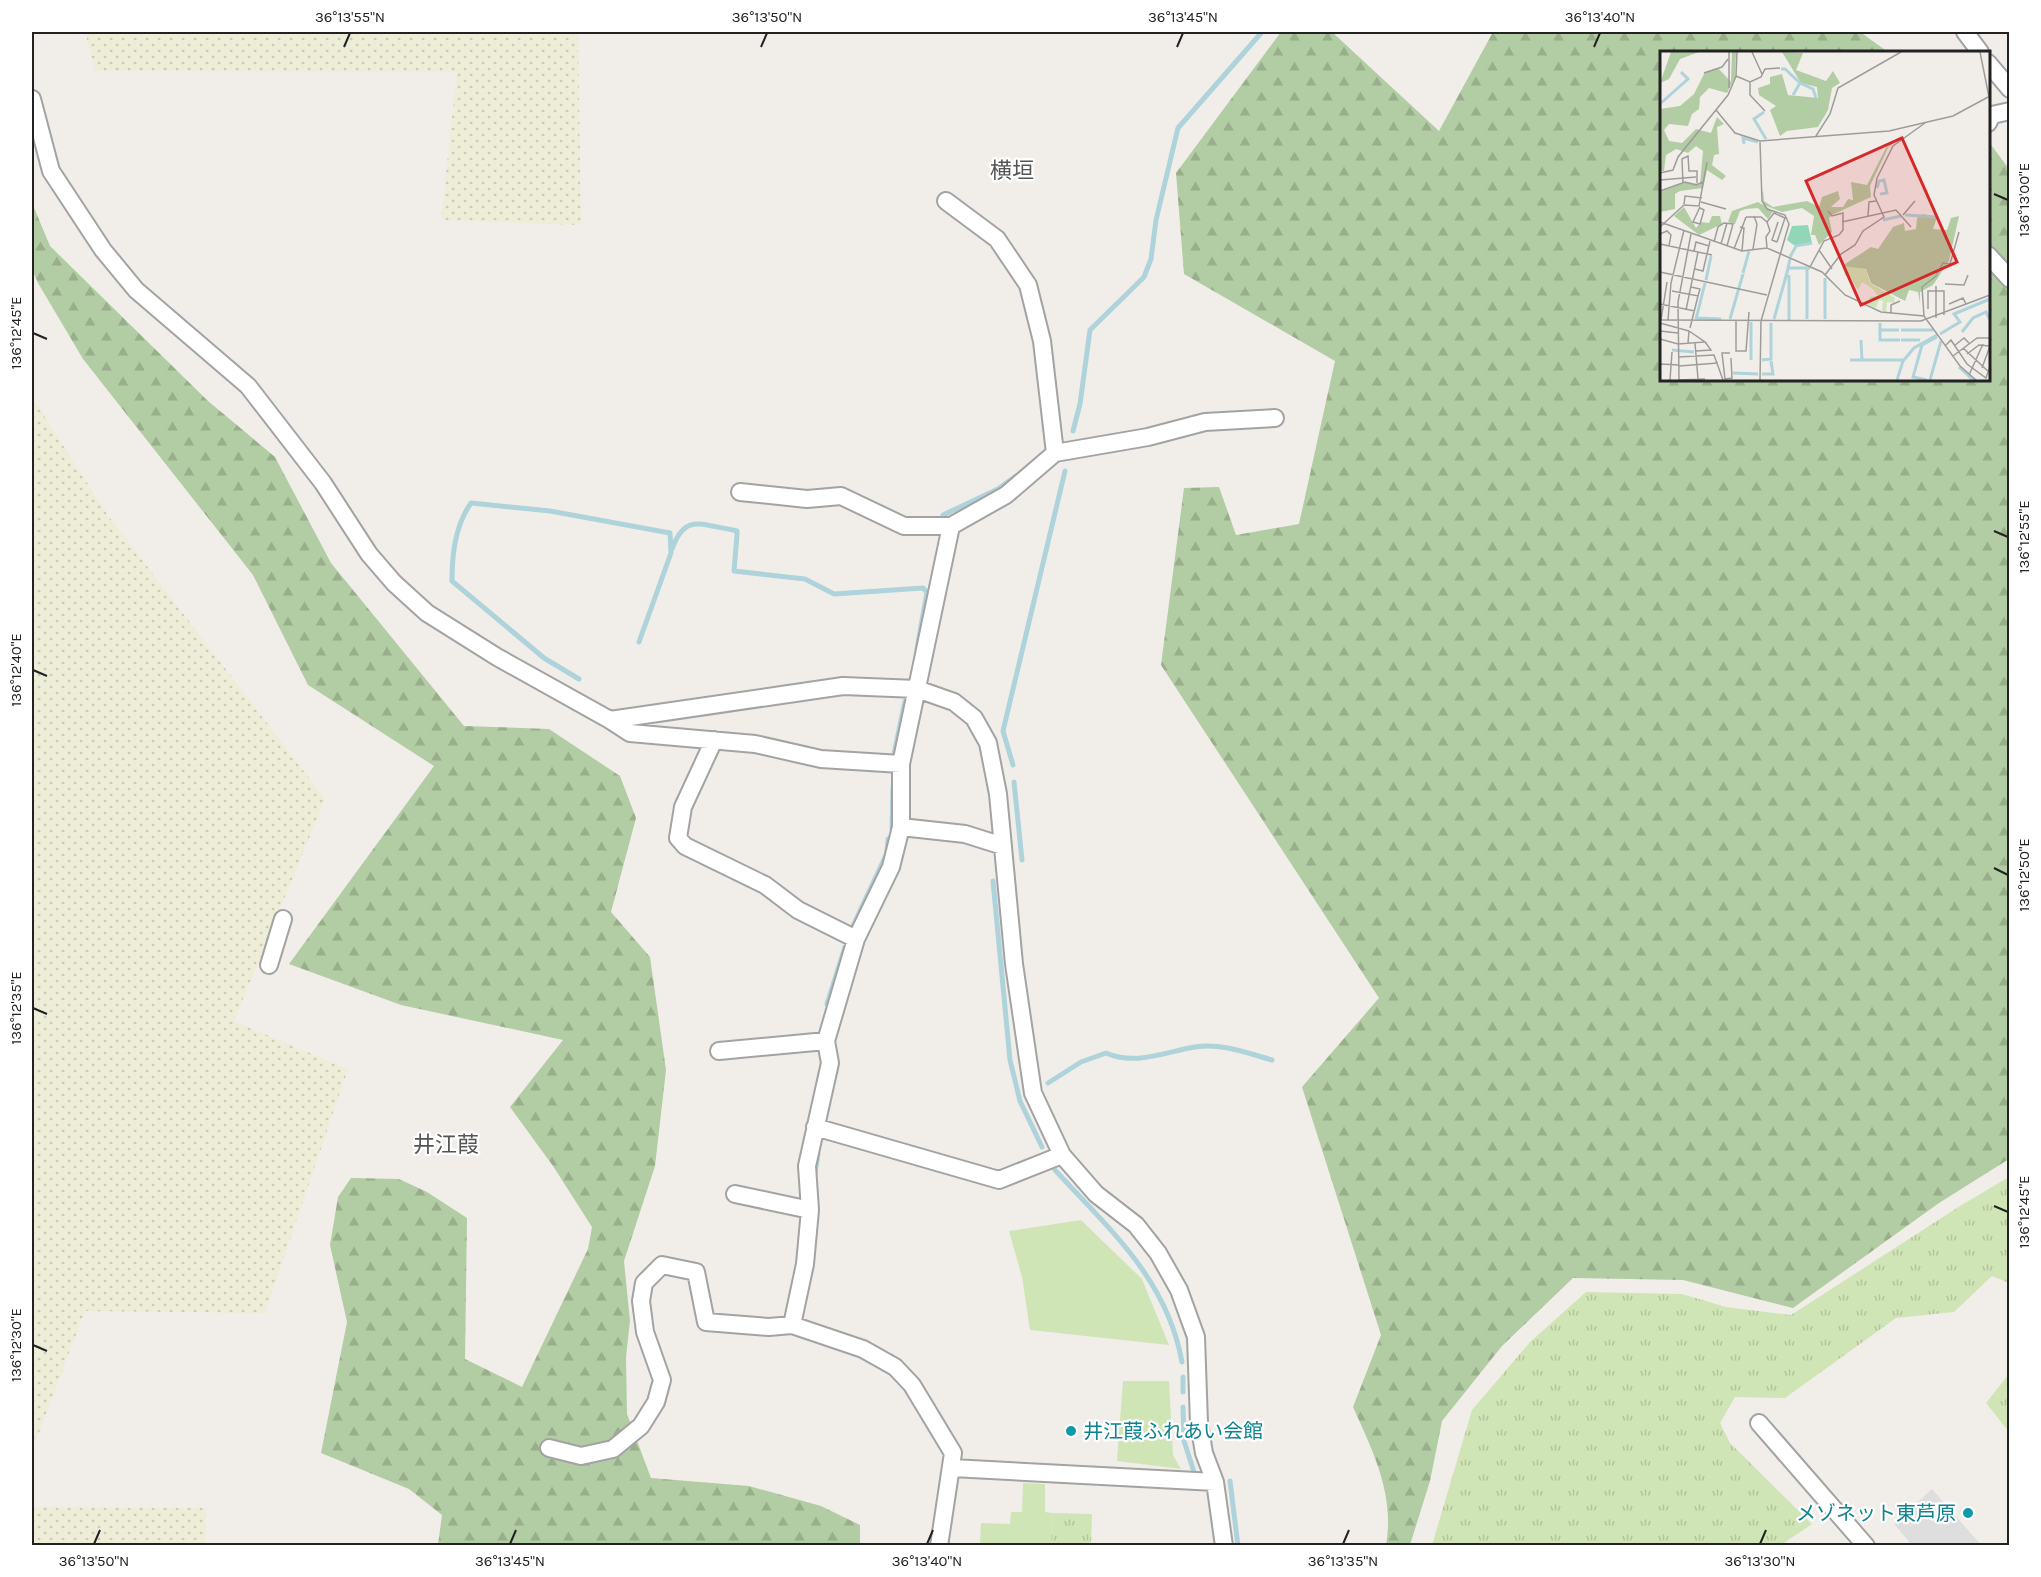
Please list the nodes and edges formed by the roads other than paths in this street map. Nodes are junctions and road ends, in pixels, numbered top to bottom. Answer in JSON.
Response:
{"nodes":[{"id":1,"x":1965,"y":32,"type":"edge"},
{"id":2,"x":1979,"y":51,"type":"edge"},
{"id":3,"x":1990,"y":64,"type":"edge"},
{"id":4,"x":2010,"y":89,"type":"edge"},
{"id":5,"x":32,"y":99,"type":"edge"},
{"id":6,"x":2010,"y":111,"type":"edge"},
{"id":7,"x":1990,"y":120,"type":"edge"},
{"id":8,"x":946,"y":201,"type":"dead end"},
{"id":9,"x":1990,"y":256,"type":"edge"},
{"id":10,"x":2010,"y":279,"type":"edge"},
{"id":11,"x":1275,"y":418,"type":"dead end"},
{"id":12,"x":1055,"y":453,"type":"junction"},
{"id":13,"x":740,"y":492,"type":"dead end"},
{"id":14,"x":951,"y":526,"type":"junction"},
{"id":15,"x":917,"y":689,"type":"junction"},
{"id":16,"x":610,"y":720,"type":"junction"},
{"id":17,"x":714,"y":740,"type":"junction"},
{"id":18,"x":901,"y":764,"type":"junction"},
{"id":19,"x":901,"y":827,"type":"junction"},
{"id":20,"x":1003,"y":846,"type":"junction"},
{"id":21,"x":283,"y":920,"type":"dead end"},
{"id":22,"x":856,"y":939,"type":"junction"},
{"id":23,"x":269,"y":965,"type":"dead end"},
{"id":24,"x":826,"y":1041,"type":"junction"},
{"id":25,"x":719,"y":1051,"type":"dead end"},
{"id":26,"x":815,"y":1127,"type":"junction"},
{"id":27,"x":1062,"y":1155,"type":"junction"},
{"id":28,"x":735,"y":1194,"type":"dead end"},
{"id":29,"x":810,"y":1210,"type":"junction"},
{"id":30,"x":792,"y":1325,"type":"junction"},
{"id":31,"x":1759,"y":1423,"type":"dead end"},
{"id":32,"x":549,"y":1448,"type":"dead end"},
{"id":33,"x":952,"y":1467,"type":"junction"},
{"id":34,"x":1215,"y":1482,"type":"junction"},
{"id":35,"x":939,"y":1545,"type":"edge"},
{"id":36,"x":1224,"y":1545,"type":"edge"},
{"id":37,"x":1866,"y":1545,"type":"edge"}],
"edges":[{"from":1,"to":2,"type":"street"},
{"from":3,"to":4,"type":"street"},
{"from":5,"to":16,"type":"street"},
{"from":6,"to":7,"type":"street"},
{"from":8,"to":12,"type":"street"},
{"from":9,"to":10,"type":"street"},
{"from":11,"to":12,"type":"street"},
{"from":12,"to":14,"type":"street"},
{"from":13,"to":14,"type":"street"},
{"from":14,"to":15,"type":"street"},
{"from":15,"to":16,"type":"street"},
{"from":15,"to":18,"type":"street"},
{"from":15,"to":20,"type":"street"},
{"from":16,"to":17,"type":"street"},
{"from":17,"to":18,"type":"street"},
{"from":17,"to":22,"type":"street"},
{"from":18,"to":19,"type":"street"},
{"from":19,"to":20,"type":"street"},
{"from":19,"to":22,"type":"street"},
{"from":20,"to":27,"type":"street"},
{"from":21,"to":23,"type":"street"},
{"from":22,"to":24,"type":"street"},
{"from":24,"to":25,"type":"street"},
{"from":24,"to":26,"type":"street"},
{"from":26,"to":27,"type":"street"},
{"from":26,"to":29,"type":"street"},
{"from":27,"to":34,"type":"street"},
{"from":28,"to":29,"type":"street"},
{"from":29,"to":30,"type":"street"},
{"from":30,"to":32,"type":"street"},
{"from":30,"to":33,"type":"street"},
{"from":31,"to":37,"type":"street"},
{"from":33,"to":34,"type":"street"},
{"from":33,"to":35,"type":"street"},
{"from":34,"to":36,"type":"street"}]}
